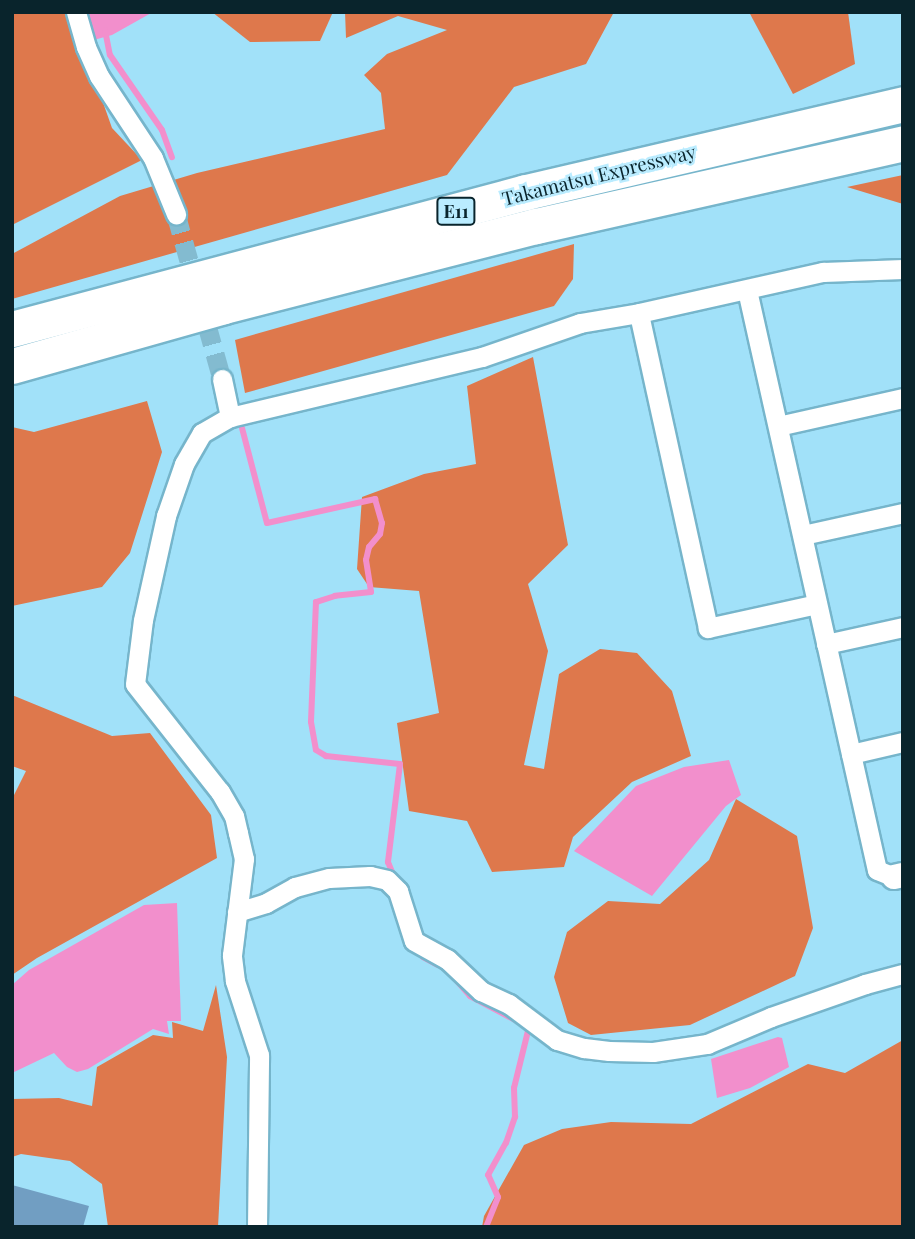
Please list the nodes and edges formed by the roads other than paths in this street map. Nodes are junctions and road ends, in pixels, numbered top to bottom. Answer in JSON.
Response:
{"nodes":[{"id":1,"x":76,"y":12,"type":"edge"},
{"id":2,"x":896,"y":104,"type":"edge"},
{"id":3,"x":903,"y":143,"type":"edge"},
{"id":4,"x":176,"y":214,"type":"tunnel mouth"},
{"id":5,"x":903,"y":269,"type":"edge"},
{"id":6,"x":747,"y":290,"type":"junction"},
{"id":7,"x":639,"y":313,"type":"junction"},
{"id":8,"x":12,"y":329,"type":"edge"},
{"id":9,"x":12,"y":366,"type":"edge"},
{"id":10,"x":222,"y":379,"type":"tunnel mouth"},
{"id":11,"x":903,"y":398,"type":"edge"},
{"id":12,"x":230,"y":417,"type":"junction"},
{"id":13,"x":778,"y":426,"type":"junction"},
{"id":14,"x":903,"y":513,"type":"edge"},
{"id":15,"x":803,"y":535,"type":"junction"},
{"id":16,"x":817,"y":604,"type":"junction"},
{"id":17,"x":903,"y":627,"type":"edge"},
{"id":18,"x":826,"y":644,"type":"junction"},
{"id":19,"x":903,"y":742,"type":"edge"},
{"id":20,"x":851,"y":754,"type":"junction"},
{"id":21,"x":899,"y":876,"type":"edge"},
{"id":22,"x":237,"y":912,"type":"junction"},
{"id":23,"x":903,"y":974,"type":"edge"},
{"id":24,"x":257,"y":1227,"type":"edge"}],
"edges":[{"from":1,"to":4,"type":"street"},
{"from":2,"to":8,"type":"highway","name":"Takamatsu Expressway","number":"E11"},
{"from":3,"to":9,"type":"highway","name":"Takamatsu Expressway","number":"E11"},
{"from":5,"to":6,"type":"street"},
{"from":6,"to":7,"type":"street"},
{"from":6,"to":13,"type":"street"},
{"from":7,"to":12,"type":"street"},
{"from":7,"to":16,"type":"street"},
{"from":10,"to":12,"type":"street"},
{"from":11,"to":13,"type":"street"},
{"from":12,"to":22,"type":"street"},
{"from":13,"to":15,"type":"street"},
{"from":14,"to":15,"type":"street"},
{"from":15,"to":16,"type":"street"},
{"from":16,"to":18,"type":"street"},
{"from":17,"to":18,"type":"street"},
{"from":18,"to":20,"type":"street"},
{"from":19,"to":20,"type":"street"},
{"from":20,"to":21,"type":"street"},
{"from":22,"to":23,"type":"street"},
{"from":22,"to":24,"type":"street"}]}
